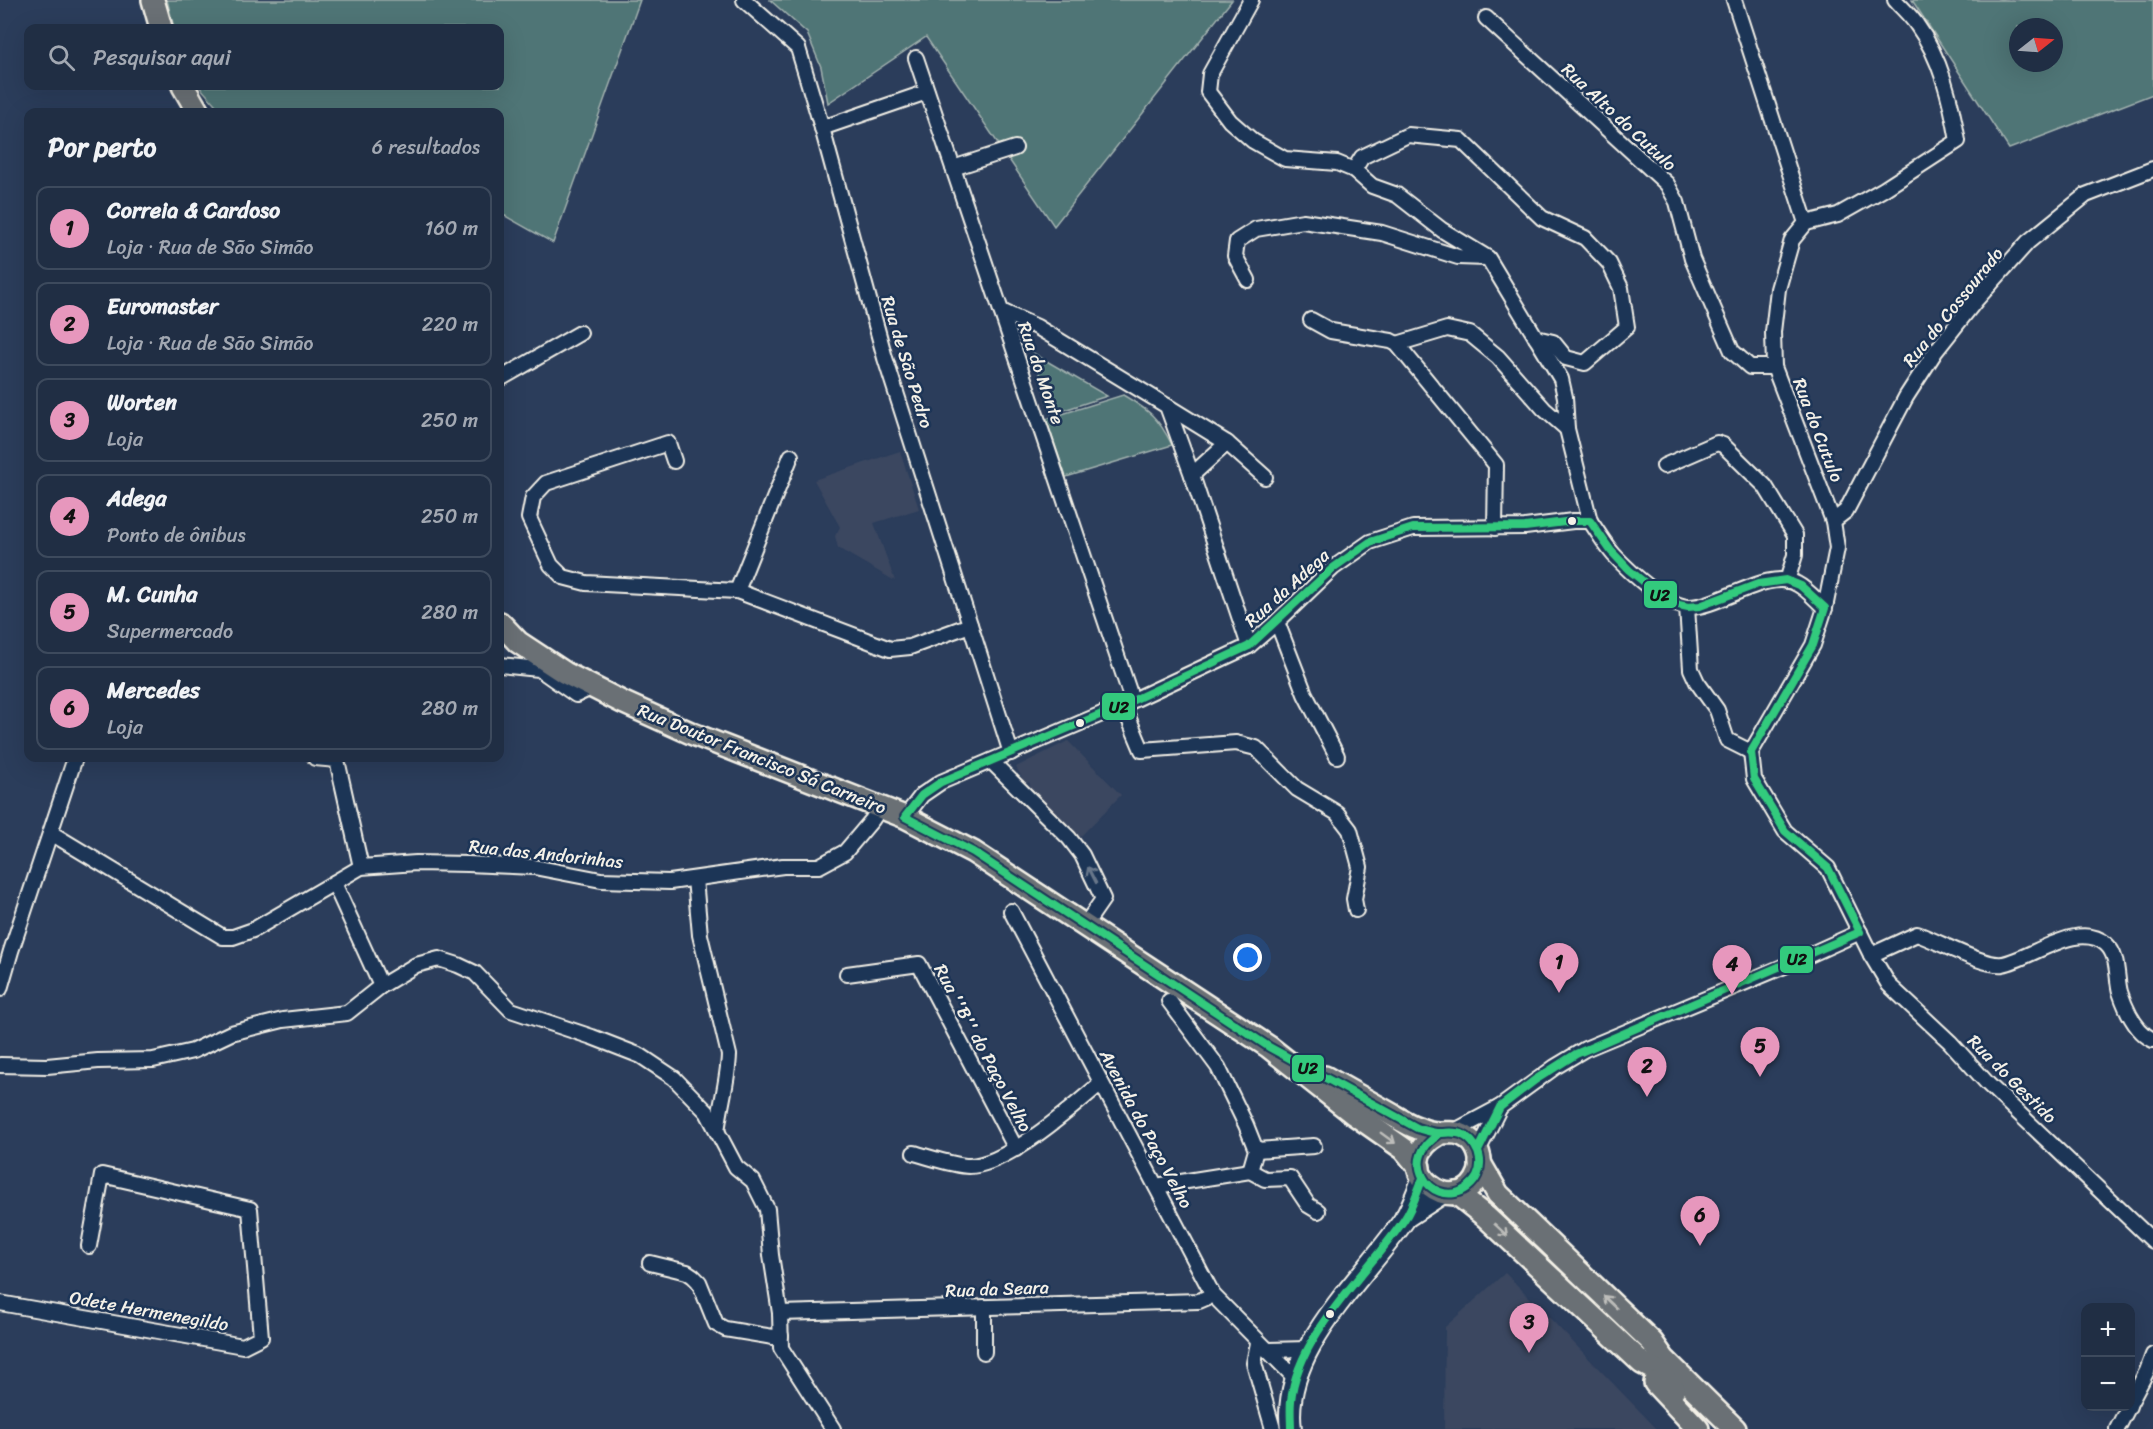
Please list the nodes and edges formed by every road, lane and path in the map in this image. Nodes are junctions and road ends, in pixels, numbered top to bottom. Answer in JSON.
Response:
{"nodes":[{"id":1,"x":153,"y":0,"type":"edge"},
{"id":2,"x":744,"y":0,"type":"edge"},
{"id":3,"x":1251,"y":0,"type":"edge"},
{"id":4,"x":1734,"y":0,"type":"edge"},
{"id":5,"x":1895,"y":0,"type":"edge"},
{"id":6,"x":1486,"y":18,"type":"dead end"},
{"id":7,"x":160,"y":24,"type":"edge"},
{"id":8,"x":916,"y":58,"type":"dead end"},
{"id":9,"x":185,"y":90,"type":"edge"},
{"id":10,"x":927,"y":92,"type":"junction"},
{"id":11,"x":196,"y":108,"type":"edge"},
{"id":12,"x":822,"y":128,"type":"junction"},
{"id":13,"x":1015,"y":148,"type":"dead end"},
{"id":14,"x":953,"y":168,"type":"junction"},
{"id":15,"x":2153,"y":169,"type":"edge"},
{"id":16,"x":1354,"y":170,"type":"junction"},
{"id":17,"x":1806,"y":223,"type":"junction"},
{"id":18,"x":1488,"y":258,"type":"junction"},
{"id":19,"x":1248,"y":280,"type":"dead end"},
{"id":20,"x":1001,"y":310,"type":"junction"},
{"id":21,"x":1311,"y":320,"type":"dead end"},
{"id":22,"x":580,"y":333,"type":"dead end"},
{"id":23,"x":1536,"y":338,"type":"junction"},
{"id":24,"x":1397,"y":344,"type":"junction"},
{"id":25,"x":1774,"y":367,"type":"junction"},
{"id":26,"x":504,"y":377,"type":"edge"},
{"id":27,"x":1167,"y":406,"type":"junction"},
{"id":28,"x":1567,"y":429,"type":"junction"},
{"id":29,"x":1227,"y":442,"type":"junction"},
{"id":30,"x":791,"y":456,"type":"dead end"},
{"id":31,"x":674,"y":461,"type":"dead end"},
{"id":32,"x":1664,"y":466,"type":"dead end"},
{"id":33,"x":1192,"y":475,"type":"junction"},
{"id":34,"x":1265,"y":477,"type":"dead end"},
{"id":35,"x":1590,"y":521,"type":"junction"},
{"id":36,"x":1833,"y":521,"type":"junction"},
{"id":37,"x":1495,"y":528,"type":"junction"},
{"id":38,"x":1787,"y":581,"type":"junction"},
{"id":39,"x":737,"y":591,"type":"junction"},
{"id":40,"x":1687,"y":607,"type":"junction"},
{"id":41,"x":1825,"y":608,"type":"junction"},
{"id":42,"x":1277,"y":622,"type":"junction"},
{"id":43,"x":970,"y":625,"type":"junction"},
{"id":44,"x":504,"y":627,"type":"edge"},
{"id":45,"x":1249,"y":646,"type":"junction"},
{"id":46,"x":504,"y":665,"type":"edge"},
{"id":47,"x":593,"y":687,"type":"junction"},
{"id":48,"x":1127,"y":702,"type":"junction"},
{"id":49,"x":1751,"y":752,"type":"junction"},
{"id":50,"x":1011,"y":753,"type":"junction"},
{"id":51,"x":1337,"y":756,"type":"dead end"},
{"id":52,"x":991,"y":761,"type":"junction"},
{"id":53,"x":74,"y":762,"type":"edge"},
{"id":54,"x":337,"y":762,"type":"edge"},
{"id":55,"x":880,"y":808,"type":"junction"},
{"id":56,"x":905,"y":817,"type":"junction"},
{"id":57,"x":51,"y":833,"type":"junction"},
{"id":58,"x":361,"y":867,"type":"junction"},
{"id":59,"x":694,"y":879,"type":"junction"},
{"id":60,"x":334,"y":883,"type":"junction"},
{"id":61,"x":1356,"y":910,"type":"dead end"},
{"id":62,"x":1011,"y":911,"type":"dead end"},
{"id":63,"x":1085,"y":925,"type":"junction"},
{"id":64,"x":1860,"y":932,"type":"junction"},
{"id":65,"x":1871,"y":955,"type":"junction"},
{"id":66,"x":847,"y":974,"type":"dead end"},
{"id":67,"x":381,"y":986,"type":"junction"},
{"id":68,"x":0,"y":989,"type":"edge"},
{"id":69,"x":1169,"y":1001,"type":"dead end"},
{"id":70,"x":2153,"y":1040,"type":"edge"},
{"id":71,"x":1269,"y":1047,"type":"junction"},
{"id":72,"x":0,"y":1065,"type":"edge"},
{"id":73,"x":1101,"y":1083,"type":"junction"},
{"id":74,"x":1500,"y":1107,"type":"junction"},
{"id":75,"x":717,"y":1132,"type":"junction"},
{"id":76,"x":1446,"y":1133,"type":"junction"},
{"id":77,"x":1314,"y":1146,"type":"dead end"},
{"id":78,"x":1016,"y":1149,"type":"junction"},
{"id":79,"x":1256,"y":1150,"type":"junction"},
{"id":80,"x":914,"y":1154,"type":"dead end"},
{"id":81,"x":1479,"y":1157,"type":"junction"},
{"id":82,"x":1250,"y":1171,"type":"junction"},
{"id":83,"x":1421,"y":1172,"type":"junction"},
{"id":84,"x":1156,"y":1186,"type":"junction"},
{"id":85,"x":1449,"y":1193,"type":"junction"},
{"id":86,"x":1318,"y":1211,"type":"dead end"},
{"id":87,"x":1405,"y":1218,"type":"junction"},
{"id":88,"x":2153,"y":1241,"type":"edge"},
{"id":89,"x":89,"y":1246,"type":"dead end"},
{"id":90,"x":650,"y":1263,"type":"dead end"},
{"id":91,"x":1213,"y":1296,"type":"junction"},
{"id":92,"x":0,"y":1303,"type":"edge"},
{"id":93,"x":984,"y":1307,"type":"junction"},
{"id":94,"x":780,"y":1312,"type":"junction"},
{"id":95,"x":781,"y":1336,"type":"junction"},
{"id":96,"x":1652,"y":1342,"type":"junction"},
{"id":97,"x":1264,"y":1346,"type":"junction"},
{"id":98,"x":1307,"y":1349,"type":"junction"},
{"id":99,"x":984,"y":1352,"type":"dead end"},
{"id":100,"x":2153,"y":1355,"type":"edge"},
{"id":101,"x":1642,"y":1363,"type":"junction"},
{"id":102,"x":1295,"y":1378,"type":"junction"},
{"id":103,"x":2135,"y":1394,"type":"edge"},
{"id":104,"x":2126,"y":1411,"type":"edge"},
{"id":105,"x":833,"y":1429,"type":"edge"},
{"id":106,"x":1273,"y":1429,"type":"edge"},
{"id":107,"x":1291,"y":1429,"type":"edge"},
{"id":108,"x":1698,"y":1429,"type":"edge"},
{"id":109,"x":1715,"y":1429,"type":"edge"},
{"id":110,"x":1735,"y":1429,"type":"edge"},
{"id":111,"x":1752,"y":1429,"type":"edge"},
{"id":112,"x":2117,"y":1429,"type":"edge"}],
"edges":[{"from":1,"to":7,"type":"main road"},
{"from":2,"to":12,"type":"street","name":"Rua de São Pedro"},
{"from":3,"to":16,"type":"street"},
{"from":4,"to":17,"type":"street"},
{"from":5,"to":17,"type":"street"},
{"from":6,"to":25,"type":"street","name":"Rua Alto do Cutulo"},
{"from":8,"to":10,"type":"street","name":"Rua do Monte"},
{"from":9,"to":11,"type":"main road"},
{"from":10,"to":12,"type":"street"},
{"from":10,"to":14,"type":"street","name":"Rua do Monte"},
{"from":12,"to":43,"type":"street","name":"Rua de São Pedro"},
{"from":13,"to":14,"type":"street"},
{"from":14,"to":20,"type":"street","name":"Rua do Monte"},
{"from":15,"to":36,"type":"street","name":"Rua do Cossourado"},
{"from":16,"to":18,"type":"street"},
{"from":16,"to":23,"type":"street"},
{"from":17,"to":25,"type":"street","name":"Rua do Cutulo"},
{"from":18,"to":19,"type":"street"},
{"from":18,"to":23,"type":"street"},
{"from":20,"to":27,"type":"street"},
{"from":20,"to":48,"type":"street","name":"Rua do Monte"},
{"from":21,"to":24,"type":"street"},
{"from":22,"to":26,"type":"street"},
{"from":23,"to":28,"type":"street"},
{"from":24,"to":28,"type":"street"},
{"from":24,"to":37,"type":"street"},
{"from":25,"to":36,"type":"street","name":"Rua do Cutulo"},
{"from":27,"to":29,"type":"street"},
{"from":27,"to":33,"type":"street"},
{"from":28,"to":35,"type":"street"},
{"from":29,"to":33,"type":"street"},
{"from":29,"to":34,"type":"street"},
{"from":30,"to":39,"type":"street"},
{"from":31,"to":39,"type":"street"},
{"from":32,"to":38,"type":"street"},
{"from":33,"to":45,"type":"street"},
{"from":35,"to":37,"type":"street","name":"Rua da Adega"},
{"from":35,"to":40,"type":"street"},
{"from":36,"to":41,"type":"street","name":"Rua do Cutulo"},
{"from":37,"to":42,"type":"street","name":"Rua da Adega"},
{"from":38,"to":40,"type":"street"},
{"from":38,"to":41,"type":"street"},
{"from":39,"to":43,"type":"street"},
{"from":40,"to":49,"type":"street"},
{"from":41,"to":49,"type":"street","name":"Rua do Cutulo"},
{"from":42,"to":45,"type":"street","name":"Rua da Adega"},
{"from":42,"to":51,"type":"street"},
{"from":43,"to":50,"type":"street","name":"Rua de São Pedro"},
{"from":44,"to":47,"type":"main road","name":"Rua Doutor Francisco Sá Carneiro"},
{"from":45,"to":48,"type":"street","name":"Rua da Adega"},
{"from":46,"to":47,"type":"street"},
{"from":47,"to":55,"type":"main road","name":"Rua Doutor Francisco Sá Carneiro"},
{"from":48,"to":50,"type":"street","name":"Rua da Adega"},
{"from":48,"to":61,"type":"street","name":"Rua do Monte"},
{"from":49,"to":64,"type":"street"},
{"from":50,"to":52,"type":"street","name":"Rua da Adega"},
{"from":52,"to":56,"type":"street","name":"Rua da Adega"},
{"from":63,"to":52,"type":"street","one_way":true},
{"from":53,"to":57,"type":"street"},
{"from":54,"to":58,"type":"street"},
{"from":55,"to":56,"type":"main road","name":"Rua Doutor Francisco Sá Carneiro"},
{"from":55,"to":59,"type":"street","name":"Rua das Andorinhas"},
{"from":56,"to":63,"type":"main road","name":"Rua Doutor Francisco Sá Carneiro"},
{"from":57,"to":60,"type":"street","name":"Rua das Andorinhas"},
{"from":57,"to":68,"type":"street"},
{"from":58,"to":59,"type":"street","name":"Rua das Andorinhas"},
{"from":58,"to":60,"type":"street","name":"Rua das Andorinhas"},
{"from":59,"to":75,"type":"street"},
{"from":60,"to":67,"type":"street"},
{"from":62,"to":73,"type":"street","name":"Avenida do Paço Velho"},
{"from":63,"to":71,"type":"main road","name":"Rua Doutor Francisco Sá Carneiro"},
{"from":64,"to":65,"type":"street","name":"Rua do Gestido"},
{"from":64,"to":74,"type":"street"},
{"from":65,"to":70,"type":"street"},
{"from":65,"to":88,"type":"street","name":"Rua do Gestido"},
{"from":66,"to":78,"type":"street","name":"Rua ''B'' do Paço Velho"},
{"from":67,"to":72,"type":"street"},
{"from":67,"to":75,"type":"street"},
{"from":69,"to":79,"type":"street"},
{"from":71,"to":76,"type":"main road","name":"Rua Doutor Francisco Sá Carneiro"},
{"from":71,"to":83,"type":"main road","name":"Rua Doutor Francisco Sá Carneiro","one_way":true},
{"from":73,"to":78,"type":"street"},
{"from":73,"to":84,"type":"street","name":"Avenida do Paço Velho"},
{"from":74,"to":76,"type":"street"},
{"from":74,"to":81,"type":"street"},
{"from":75,"to":94,"type":"street"},
{"from":76,"to":81,"type":"main road"},
{"from":76,"to":83,"type":"main road"},
{"from":77,"to":79,"type":"street"},
{"from":78,"to":80,"type":"street"},
{"from":79,"to":82,"type":"street"},
{"from":81,"to":85,"type":"main road"},
{"from":96,"to":81,"type":"main road","one_way":true},
{"from":82,"to":84,"type":"street"},
{"from":82,"to":86,"type":"street"},
{"from":83,"to":85,"type":"main road"},
{"from":83,"to":87,"type":"main road"},
{"from":84,"to":91,"type":"street","name":"Avenida do Paço Velho"},
{"from":85,"to":87,"type":"main road"},
{"from":85,"to":101,"type":"main road","one_way":true},
{"from":87,"to":98,"type":"main road"},
{"from":89,"to":92,"type":"street","name":"Odete Hermenegildo"},
{"from":90,"to":95,"type":"street"},
{"from":91,"to":93,"type":"street","name":"Rua da Seara"},
{"from":91,"to":97,"type":"street","name":"Avenida do Paço Velho"},
{"from":93,"to":94,"type":"street","name":"Rua da Seara"},
{"from":93,"to":99,"type":"street"},
{"from":94,"to":95,"type":"street"},
{"from":95,"to":105,"type":"street"},
{"from":96,"to":110,"type":"main road"},
{"from":96,"to":111,"type":"main road"},
{"from":97,"to":98,"type":"street"},
{"from":97,"to":102,"type":"street","name":"Avenida do Paço Velho"},
{"from":97,"to":106,"type":"street"},
{"from":98,"to":102,"type":"main road"},
{"from":100,"to":103,"type":"street"},
{"from":101,"to":108,"type":"main road"},
{"from":101,"to":109,"type":"main road"},
{"from":102,"to":107,"type":"main road"},
{"from":104,"to":112,"type":"street"}]}
